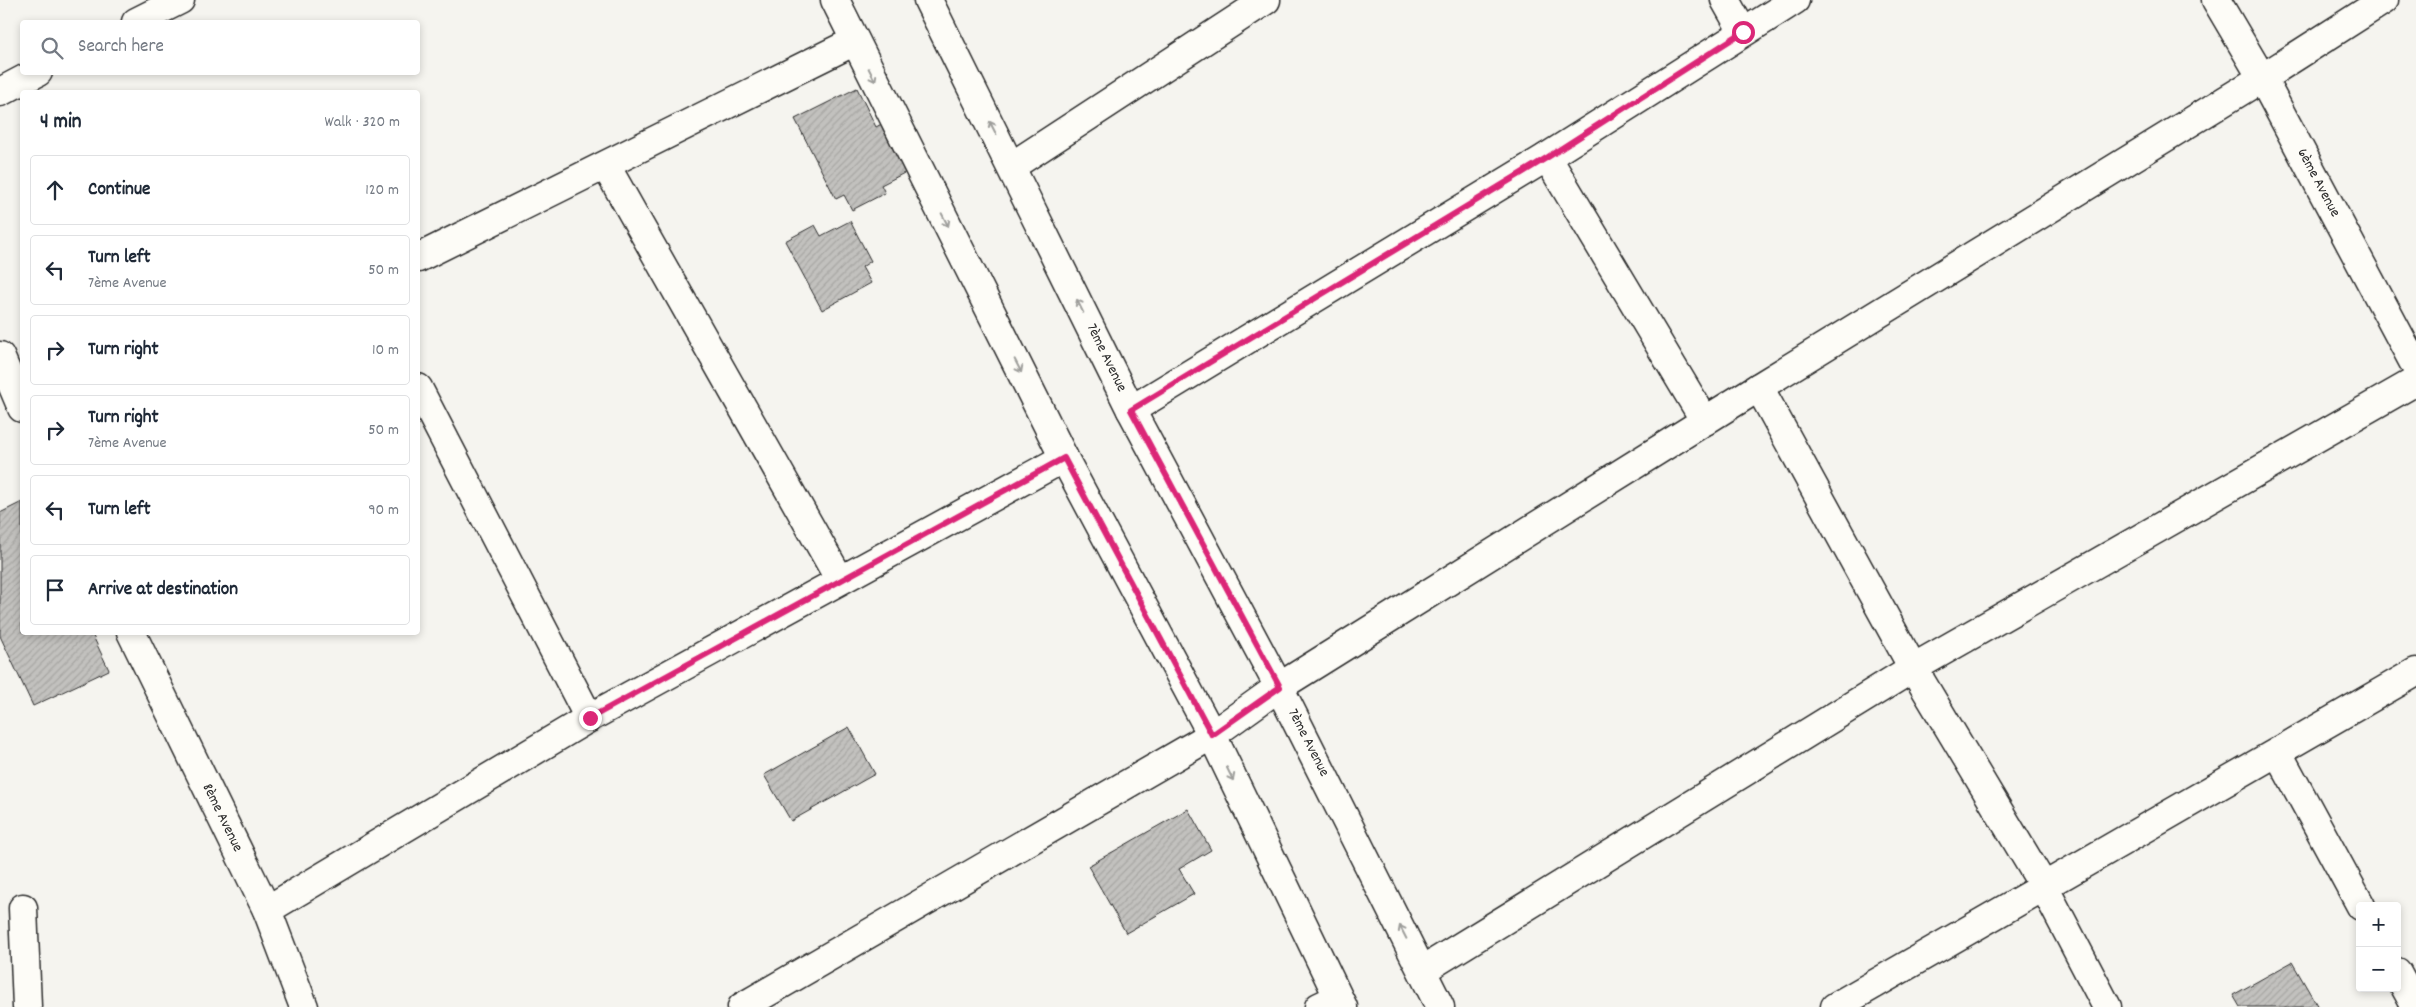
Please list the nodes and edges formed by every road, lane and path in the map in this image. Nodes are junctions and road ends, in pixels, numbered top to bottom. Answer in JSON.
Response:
{"nodes":[{"id":1,"x":180,"y":0,"type":"edge"},
{"id":2,"x":835,"y":0,"type":"edge"},
{"id":3,"x":928,"y":0,"type":"edge"},
{"id":4,"x":1726,"y":0,"type":"edge"},
{"id":5,"x":1795,"y":0,"type":"edge"},
{"id":6,"x":2216,"y":0,"type":"edge"},
{"id":7,"x":2384,"y":0,"type":"edge"},
{"id":8,"x":1254,"y":3,"type":"edge"},
{"id":9,"x":140,"y":20,"type":"edge"},
{"id":10,"x":1743,"y":32,"type":"junction"},
{"id":11,"x":855,"y":41,"type":"junction"},
{"id":12,"x":32,"y":75,"type":"edge"},
{"id":13,"x":2262,"y":78,"type":"junction"},
{"id":14,"x":0,"y":92,"type":"edge"},
{"id":15,"x":1548,"y":157,"type":"junction"},
{"id":16,"x":606,"y":166,"type":"junction"},
{"id":17,"x":1012,"y":166,"type":"junction"},
{"id":18,"x":420,"y":257,"type":"edge"},
{"id":19,"x":0,"y":356,"type":"edge"},
{"id":20,"x":2416,"y":368,"type":"edge"},
{"id":21,"x":2416,"y":381,"type":"edge"},
{"id":22,"x":1759,"y":387,"type":"junction"},
{"id":23,"x":420,"y":392,"type":"edge"},
{"id":24,"x":20,"y":403,"type":"edge"},
{"id":25,"x":1131,"y":410,"type":"junction"},
{"id":26,"x":1705,"y":421,"type":"junction"},
{"id":27,"x":1064,"y":458,"type":"junction"},
{"id":28,"x":840,"y":580,"type":"junction"},
{"id":29,"x":132,"y":635,"type":"edge"},
{"id":30,"x":1913,"y":668,"type":"junction"},
{"id":31,"x":2416,"y":672,"type":"edge"},
{"id":32,"x":1280,"y":687,"type":"junction"},
{"id":33,"x":590,"y":718,"type":"junction"},
{"id":34,"x":1212,"y":735,"type":"junction"},
{"id":35,"x":2278,"y":753,"type":"junction"},
{"id":36,"x":2044,"y":885,"type":"junction"},
{"id":37,"x":2359,"y":902,"type":"edge"},
{"id":38,"x":23,"y":908,"type":"dead end"},
{"id":39,"x":267,"y":910,"type":"junction"},
{"id":40,"x":1423,"y":970,"type":"junction"},
{"id":41,"x":2401,"y":979,"type":"edge"},
{"id":42,"x":1334,"y":1004,"type":"edge"},
{"id":43,"x":27,"y":1007,"type":"edge"},
{"id":44,"x":304,"y":1007,"type":"edge"},
{"id":45,"x":742,"y":1007,"type":"edge"},
{"id":46,"x":1440,"y":1007,"type":"edge"},
{"id":47,"x":1835,"y":1007,"type":"edge"},
{"id":48,"x":2107,"y":1007,"type":"edge"},
{"id":49,"x":2416,"y":1007,"type":"edge"}],
"edges":[{"from":1,"to":9,"type":"street"},
{"from":2,"to":11,"type":"street"},
{"from":17,"to":3,"type":"street","name":"7ème Avenue","one_way":true},
{"from":4,"to":10,"type":"street"},
{"from":5,"to":10,"type":"street"},
{"from":6,"to":13,"type":"street","name":"6ème Avenue"},
{"from":7,"to":13,"type":"street"},
{"from":8,"to":17,"type":"street"},
{"from":10,"to":15,"type":"street"},
{"from":11,"to":16,"type":"street"},
{"from":11,"to":27,"type":"street","one_way":true},
{"from":12,"to":14,"type":"street"},
{"from":13,"to":20,"type":"street","name":"6ème Avenue"},
{"from":13,"to":22,"type":"street"},
{"from":15,"to":25,"type":"street"},
{"from":15,"to":26,"type":"street"},
{"from":16,"to":18,"type":"street"},
{"from":16,"to":28,"type":"street"},
{"from":25,"to":17,"type":"street","name":"7ème Avenue","one_way":true},
{"from":19,"to":24,"type":"street"},
{"from":21,"to":30,"type":"street"},
{"from":22,"to":26,"type":"street"},
{"from":22,"to":30,"type":"street"},
{"from":23,"to":33,"type":"street"},
{"from":25,"to":32,"type":"street","name":"7ème Avenue"},
{"from":26,"to":32,"type":"street"},
{"from":27,"to":28,"type":"street"},
{"from":27,"to":34,"type":"street"},
{"from":28,"to":33,"type":"street"},
{"from":29,"to":39,"type":"street","name":"8ème Avenue"},
{"from":30,"to":36,"type":"street"},
{"from":30,"to":40,"type":"street"},
{"from":31,"to":35,"type":"street"},
{"from":32,"to":34,"type":"street"},
{"from":40,"to":32,"type":"street","name":"7ème Avenue","one_way":true},
{"from":33,"to":39,"type":"street"},
{"from":34,"to":42,"type":"street","one_way":true},
{"from":34,"to":45,"type":"street"},
{"from":35,"to":36,"type":"street"},
{"from":35,"to":37,"type":"street"},
{"from":36,"to":47,"type":"street"},
{"from":36,"to":48,"type":"street"},
{"from":38,"to":43,"type":"street"},
{"from":39,"to":44,"type":"street","name":"8ème Avenue"},
{"from":40,"to":46,"type":"street","name":"7ème Avenue"},
{"from":41,"to":49,"type":"street"}]}
